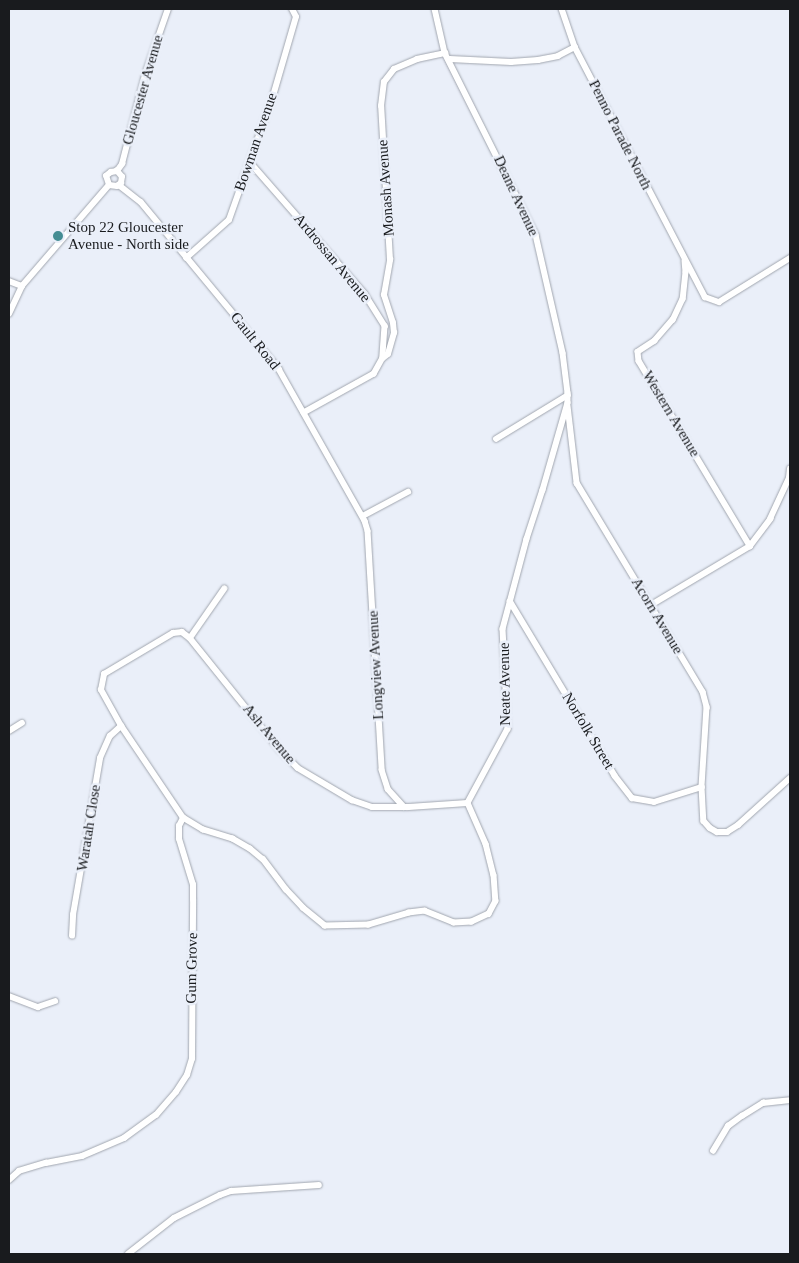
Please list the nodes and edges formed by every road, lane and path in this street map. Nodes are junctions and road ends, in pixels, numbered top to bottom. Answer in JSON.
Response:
{"nodes":[{"id":1,"x":168,"y":9,"type":"edge"},
{"id":2,"x":292,"y":9,"type":"edge"},
{"id":3,"x":435,"y":9,"type":"edge"},
{"id":4,"x":562,"y":9,"type":"edge"},
{"id":5,"x":575,"y":47,"type":"junction"},
{"id":6,"x":445,"y":53,"type":"junction"},
{"id":7,"x":450,"y":59,"type":"junction"},
{"id":8,"x":250,"y":162,"type":"junction"},
{"id":9,"x":117,"y":171,"type":"junction"},
{"id":10,"x":109,"y":185,"type":"junction"},
{"id":11,"x":119,"y":185,"type":"junction"},
{"id":12,"x":186,"y":258,"type":"junction"},
{"id":13,"x":790,"y":258,"type":"edge"},
{"id":14,"x":685,"y":259,"type":"junction"},
{"id":15,"x":9,"y":281,"type":"edge"},
{"id":16,"x":22,"y":286,"type":"junction"},
{"id":17,"x":9,"y":314,"type":"edge"},
{"id":18,"x":383,"y":358,"type":"junction"},
{"id":19,"x":568,"y":394,"type":"junction"},
{"id":20,"x":568,"y":403,"type":"junction"},
{"id":21,"x":304,"y":413,"type":"junction"},
{"id":22,"x":496,"y":439,"type":"dead end"},
{"id":23,"x":790,"y":469,"type":"edge"},
{"id":24,"x":408,"y":492,"type":"dead end"},
{"id":25,"x":363,"y":516,"type":"junction"},
{"id":26,"x":750,"y":546,"type":"junction"},
{"id":27,"x":224,"y":589,"type":"dead end"},
{"id":28,"x":510,"y":600,"type":"junction"},
{"id":29,"x":651,"y":606,"type":"junction"},
{"id":30,"x":190,"y":638,"type":"junction"},
{"id":31,"x":22,"y":723,"type":"dead end"},
{"id":32,"x":121,"y":726,"type":"junction"},
{"id":33,"x":9,"y":732,"type":"edge"},
{"id":34,"x":790,"y":778,"type":"edge"},
{"id":35,"x":702,"y":788,"type":"junction"},
{"id":36,"x":468,"y":803,"type":"junction"},
{"id":37,"x":404,"y":807,"type":"junction"},
{"id":38,"x":183,"y":818,"type":"junction"},
{"id":39,"x":72,"y":936,"type":"dead end"},
{"id":40,"x":9,"y":996,"type":"edge"},
{"id":41,"x":55,"y":1001,"type":"dead end"},
{"id":42,"x":790,"y":1100,"type":"edge"},
{"id":43,"x":713,"y":1151,"type":"dead end"},
{"id":44,"x":9,"y":1180,"type":"edge"},
{"id":45,"x":318,"y":1185,"type":"dead end"},
{"id":46,"x":128,"y":1254,"type":"edge"}],
"edges":[{"from":1,"to":9,"type":"street","name":"Gloucester Avenue"},
{"from":2,"to":8,"type":"street","name":"Bowman Avenue"},
{"from":3,"to":6,"type":"street","name":"Deane Avenue"},
{"from":4,"to":5,"type":"street","name":"Penno Parade North"},
{"from":5,"to":7,"type":"street"},
{"from":5,"to":14,"type":"street","name":"Penno Parade North"},
{"from":6,"to":7,"type":"street","name":"Deane Avenue"},
{"from":6,"to":18,"type":"street","name":"Monash Avenue"},
{"from":7,"to":19,"type":"street","name":"Deane Avenue"},
{"from":8,"to":12,"type":"street","name":"Bowman Avenue"},
{"from":8,"to":18,"type":"street","name":"Ardrossan Avenue"},
{"from":9,"to":10,"type":"street"},
{"from":9,"to":11,"type":"street"},
{"from":10,"to":11,"type":"street"},
{"from":10,"to":16,"type":"street"},
{"from":11,"to":12,"type":"street","name":"Gault Road"},
{"from":12,"to":21,"type":"street","name":"Gault Road"},
{"from":13,"to":14,"type":"street","name":"Penno Parade North"},
{"from":14,"to":26,"type":"street","name":"Western Avenue"},
{"from":15,"to":16,"type":"street"},
{"from":16,"to":17,"type":"street"},
{"from":18,"to":21,"type":"street"},
{"from":19,"to":20,"type":"street","name":"Neate Avenue"},
{"from":19,"to":22,"type":"street"},
{"from":20,"to":28,"type":"street","name":"Neate Avenue"},
{"from":20,"to":29,"type":"street","name":"Acorn Avenue"},
{"from":21,"to":25,"type":"street","name":"Gault Road"},
{"from":23,"to":26,"type":"street"},
{"from":24,"to":25,"type":"street"},
{"from":25,"to":37,"type":"street","name":"Longview Avenue"},
{"from":26,"to":29,"type":"street"},
{"from":27,"to":30,"type":"street"},
{"from":28,"to":35,"type":"street","name":"Norfolk Street"},
{"from":28,"to":36,"type":"street","name":"Neate Avenue"},
{"from":29,"to":35,"type":"street","name":"Acorn Avenue"},
{"from":30,"to":32,"type":"street"},
{"from":30,"to":37,"type":"street","name":"Ash Avenue"},
{"from":31,"to":33,"type":"street"},
{"from":32,"to":38,"type":"street"},
{"from":32,"to":39,"type":"street","name":"Waratah Close"},
{"from":34,"to":35,"type":"street","name":"Acorn Avenue"},
{"from":36,"to":37,"type":"street","name":"Ash Avenue"},
{"from":36,"to":38,"type":"street"},
{"from":38,"to":44,"type":"street","name":"Gum Grove"},
{"from":40,"to":41,"type":"street"},
{"from":42,"to":43,"type":"street"},
{"from":45,"to":46,"type":"street"}]}
